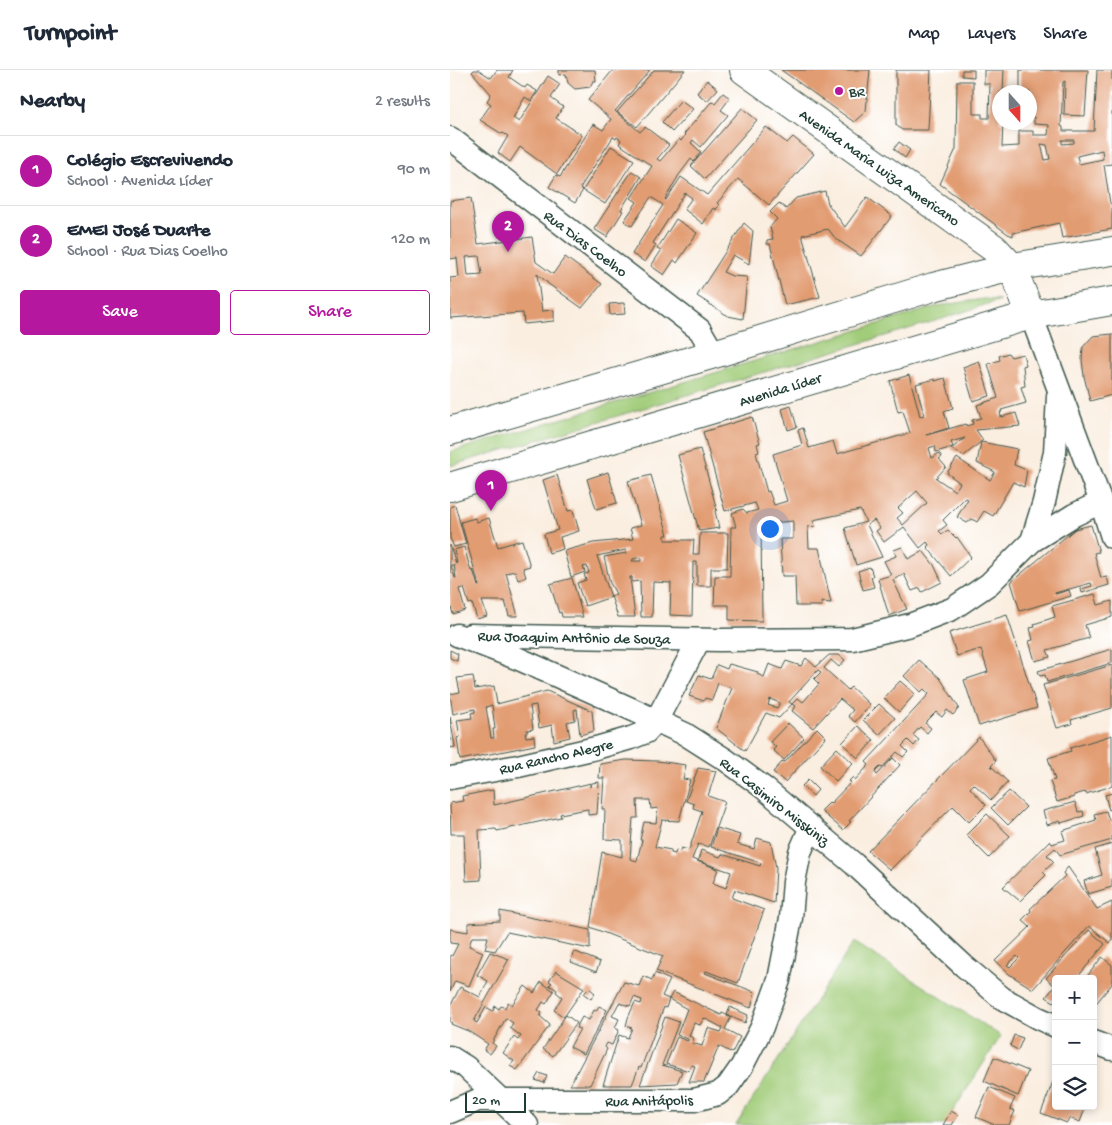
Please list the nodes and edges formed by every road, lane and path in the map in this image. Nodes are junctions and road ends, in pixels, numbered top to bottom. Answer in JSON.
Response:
{"nodes":[{"id":1,"x":744,"y":70,"type":"edge"},
{"id":2,"x":450,"y":138,"type":"edge"},
{"id":3,"x":1112,"y":250,"type":"edge"},
{"id":4,"x":1012,"y":267,"type":"junction"},
{"id":5,"x":1112,"y":301,"type":"edge"},
{"id":6,"x":1031,"y":315,"type":"junction"},
{"id":7,"x":714,"y":354,"type":"junction"},
{"id":8,"x":1058,"y":388,"type":"junction"},
{"id":9,"x":450,"y":431,"type":"edge"},
{"id":10,"x":450,"y":487,"type":"edge"},
{"id":11,"x":1101,"y":502,"type":"junction"},
{"id":12,"x":1112,"y":537,"type":"edge"},
{"id":13,"x":1032,"y":541,"type":"junction"},
{"id":14,"x":453,"y":634,"type":"edge"},
{"id":15,"x":699,"y":640,"type":"junction"},
{"id":16,"x":656,"y":721,"type":"junction"},
{"id":17,"x":450,"y":778,"type":"edge"},
{"id":18,"x":811,"y":827,"type":"junction"},
{"id":19,"x":1052,"y":1024,"type":"edge"},
{"id":20,"x":1097,"y":1043,"type":"edge"},
{"id":21,"x":1112,"y":1049,"type":"edge"},
{"id":22,"x":450,"y":1057,"type":"edge"},
{"id":23,"x":502,"y":1100,"type":"junction"},
{"id":24,"x":450,"y":1112,"type":"edge"},
{"id":25,"x":527,"y":1125,"type":"edge"}],
"edges":[{"from":1,"to":4,"type":"main road","name":"Avenida Maria Luiza Americano"},
{"from":2,"to":7,"type":"street","name":"Rua Dias Coelho"},
{"from":3,"to":4,"type":"main road"},
{"from":4,"to":6,"type":"main road"},
{"from":4,"to":7,"type":"main road"},
{"from":5,"to":6,"type":"main road","name":"Avenida Líder"},
{"from":6,"to":8,"type":"street"},
{"from":6,"to":10,"type":"main road","name":"Avenida Líder"},
{"from":7,"to":9,"type":"main road"},
{"from":8,"to":11,"type":"street"},
{"from":8,"to":13,"type":"street","name":"Rua Joaquim Antônio de Souza"},
{"from":11,"to":12,"type":"street"},
{"from":11,"to":13,"type":"street","name":"Rua Joaquim Antônio de Souza"},
{"from":13,"to":15,"type":"street","name":"Rua Joaquim Antônio de Souza"},
{"from":14,"to":15,"type":"street","name":"Rua Joaquim Antônio de Souza"},
{"from":14,"to":16,"type":"street","name":"Rua Casimiro Misskiniz"},
{"from":15,"to":16,"type":"street","name":"Rua Joaquim Antônio de Souza"},
{"from":16,"to":17,"type":"street","name":"Rua Rancho Alegre"},
{"from":16,"to":18,"type":"street","name":"Rua Casimiro Misskiniz"},
{"from":18,"to":19,"type":"street","name":"Rua Casimiro Misskiniz"},
{"from":18,"to":23,"type":"street","name":"Rua Anitápolis"},
{"from":20,"to":21,"type":"street"},
{"from":22,"to":23,"type":"street"},
{"from":23,"to":24,"type":"street","name":"Rua Anitápolis"},
{"from":23,"to":25,"type":"street"}]}
